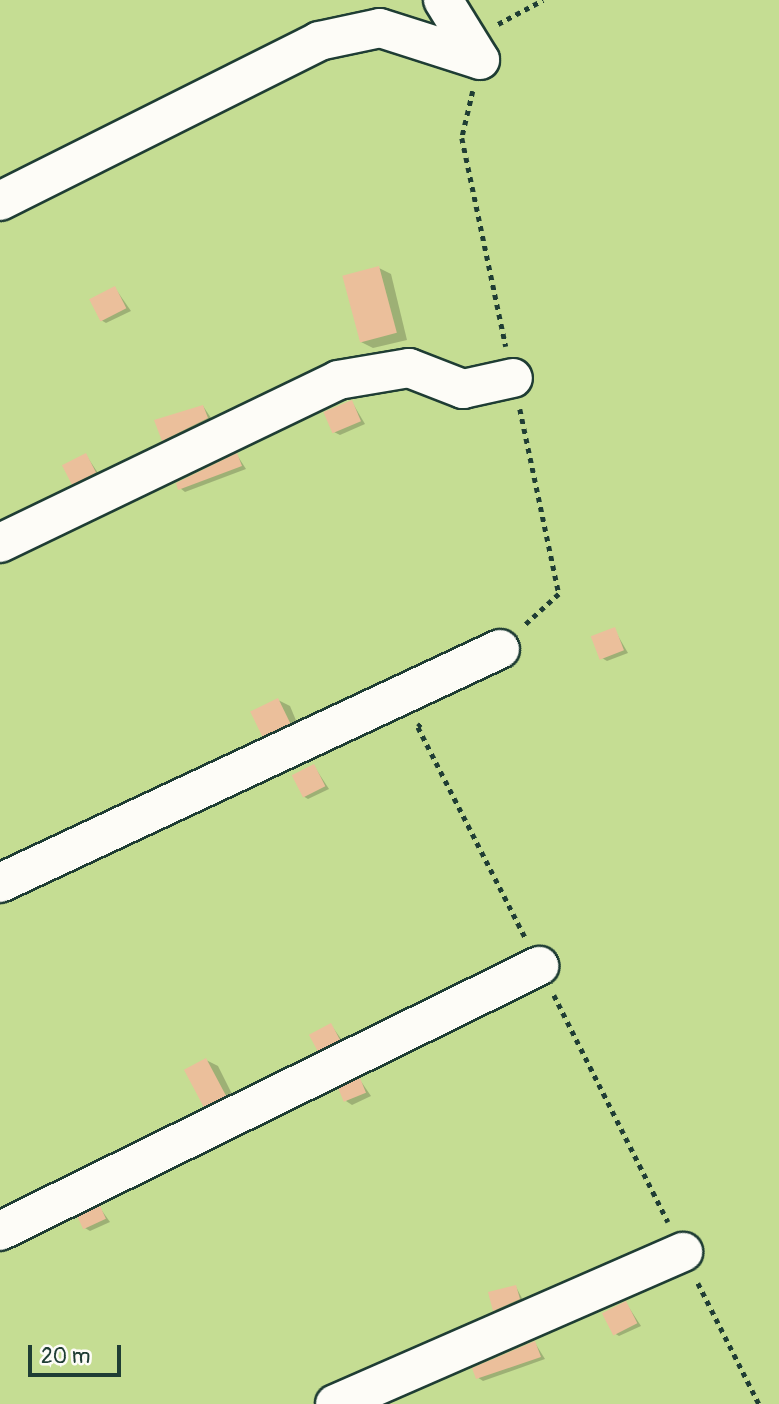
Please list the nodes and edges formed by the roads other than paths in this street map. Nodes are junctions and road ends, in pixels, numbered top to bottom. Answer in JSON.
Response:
{"nodes":[{"id":1,"x":443,"y":0,"type":"edge"},
{"id":2,"x":0,"y":201,"type":"edge"},
{"id":3,"x":513,"y":378,"type":"road end"},
{"id":4,"x":0,"y":543,"type":"edge"},
{"id":5,"x":499,"y":649,"type":"road end"},
{"id":6,"x":0,"y":883,"type":"edge"},
{"id":7,"x":539,"y":966,"type":"road end"},
{"id":8,"x":0,"y":1231,"type":"edge"},
{"id":9,"x":683,"y":1252,"type":"road end"},
{"id":10,"x":335,"y":1404,"type":"edge"}],
"edges":[{"from":1,"to":2,"type":"lane"},
{"from":3,"to":4,"type":"lane"},
{"from":5,"to":6,"type":"lane"},
{"from":7,"to":8,"type":"lane"},
{"from":9,"to":10,"type":"lane"}]}
